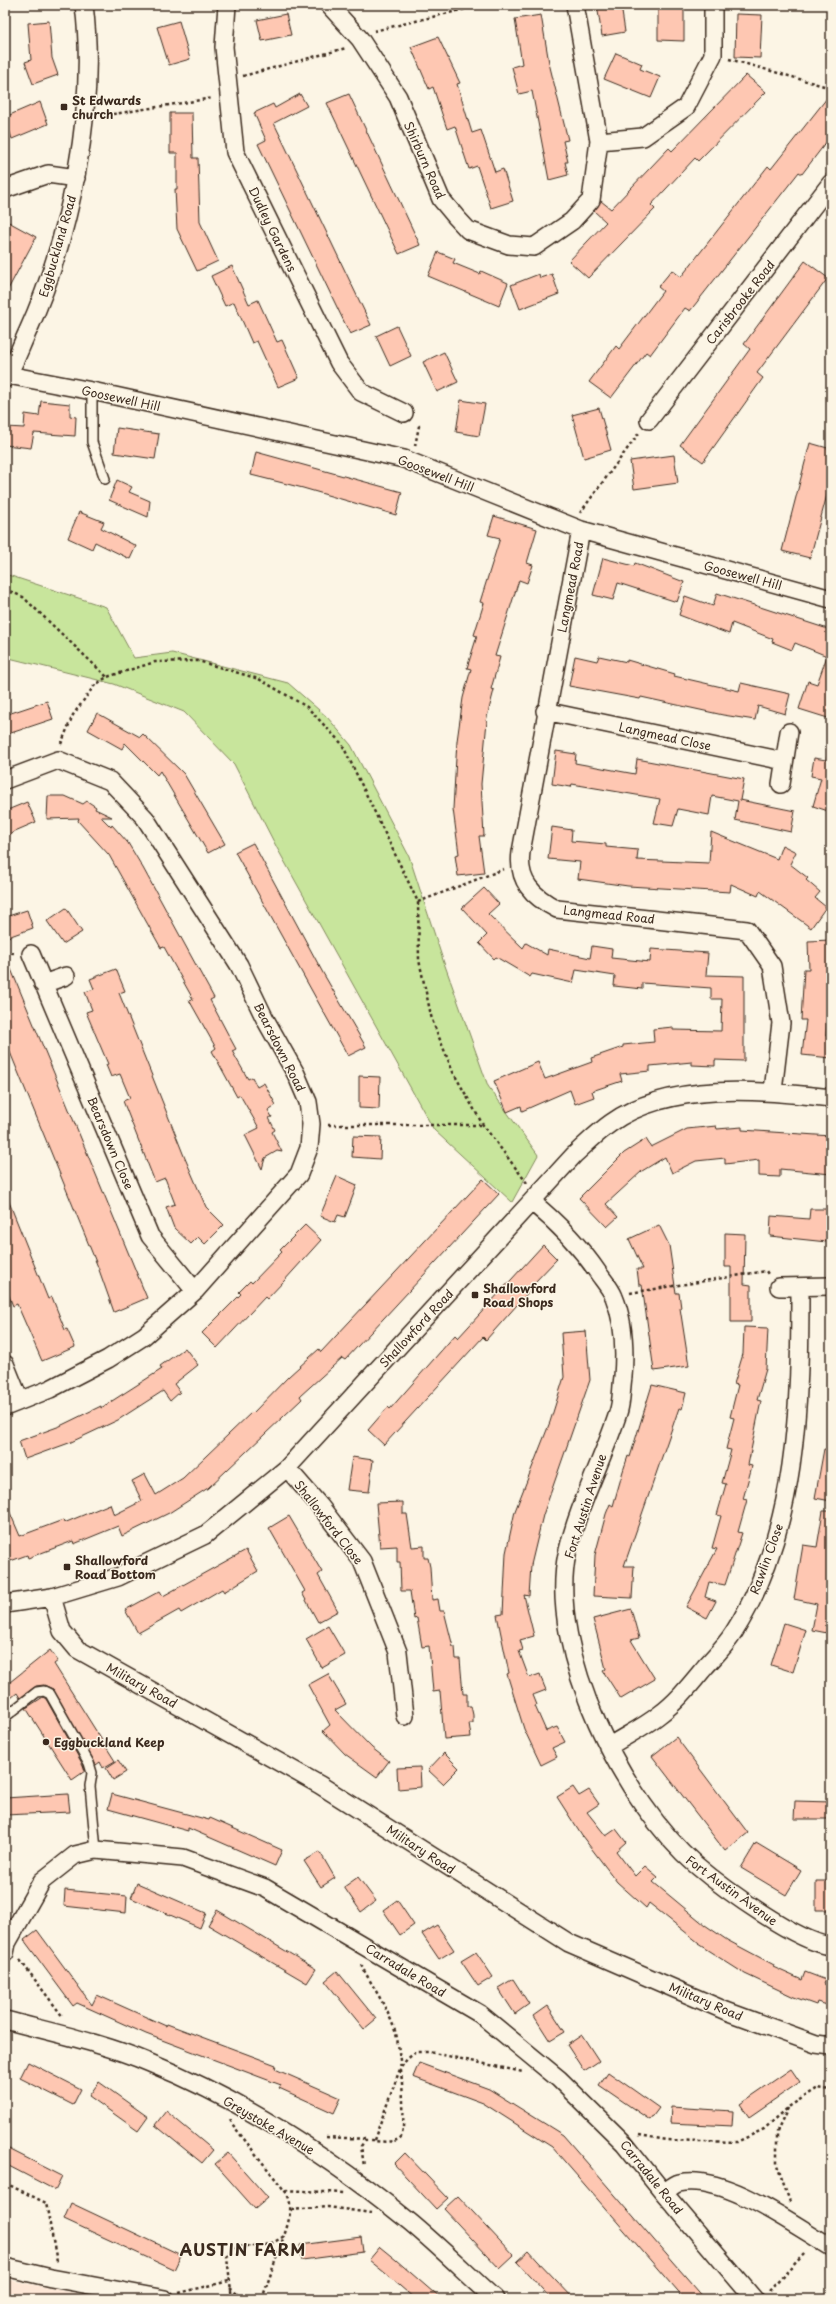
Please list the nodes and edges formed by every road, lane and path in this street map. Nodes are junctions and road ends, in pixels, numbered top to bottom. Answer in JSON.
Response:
{"nodes":[{"id":1,"x":84,"y":5,"type":"edge"},
{"id":2,"x":227,"y":5,"type":"edge"},
{"id":3,"x":329,"y":5,"type":"edge"},
{"id":4,"x":482,"y":5,"type":"edge"},
{"id":5,"x":575,"y":5,"type":"edge"},
{"id":6,"x":713,"y":5,"type":"edge"},
{"id":7,"x":360,"y":39,"type":"junction"},
{"id":8,"x":713,"y":55,"type":"junction"},
{"id":9,"x":228,"y":87,"type":"junction"},
{"id":10,"x":831,"y":88,"type":"edge"},
{"id":11,"x":83,"y":119,"type":"junction"},
{"id":12,"x":599,"y":141,"type":"junction"},
{"id":13,"x":76,"y":178,"type":"junction"},
{"id":14,"x":831,"y":183,"type":"edge"},
{"id":15,"x":5,"y":189,"type":"edge"},
{"id":16,"x":6,"y":377,"type":"edge"},
{"id":17,"x":92,"y":391,"type":"junction"},
{"id":18,"x":404,"y":413,"type":"joint"},
{"id":19,"x":649,"y":420,"type":"joint"},
{"id":20,"x":412,"y":462,"type":"junction"},
{"id":21,"x":105,"y":479,"type":"dead end"},
{"id":22,"x":575,"y":528,"type":"junction"},
{"id":23,"x":5,"y":589,"type":"edge"},
{"id":24,"x":831,"y":599,"type":"edge"},
{"id":25,"x":107,"y":677,"type":"junction"},
{"id":26,"x":545,"y":711,"type":"junction"},
{"id":27,"x":789,"y":732,"type":"dead end"},
{"id":28,"x":58,"y":760,"type":"junction"},
{"id":29,"x":784,"y":761,"type":"junction"},
{"id":30,"x":5,"y":780,"type":"edge"},
{"id":31,"x":781,"y":784,"type":"dead end"},
{"id":32,"x":519,"y":863,"type":"junction"},
{"id":33,"x":418,"y":902,"type":"junction"},
{"id":34,"x":32,"y":954,"type":"dead end"},
{"id":35,"x":66,"y":976,"type":"dead end"},
{"id":36,"x":43,"y":984,"type":"junction"},
{"id":37,"x":772,"y":1091,"type":"junction"},
{"id":38,"x":831,"y":1098,"type":"edge"},
{"id":39,"x":312,"y":1124,"type":"junction"},
{"id":40,"x":483,"y":1125,"type":"junction"},
{"id":41,"x":534,"y":1199,"type":"junction"},
{"id":42,"x":831,"y":1286,"type":"edge"},
{"id":43,"x":779,"y":1287,"type":"joint"},
{"id":44,"x":800,"y":1287,"type":"junction"},
{"id":45,"x":195,"y":1291,"type":"junction"},
{"id":46,"x":614,"y":1296,"type":"junction"},
{"id":47,"x":5,"y":1364,"type":"edge"},
{"id":48,"x":12,"y":1404,"type":"edge"},
{"id":49,"x":287,"y":1468,"type":"junction"},
{"id":50,"x":52,"y":1597,"type":"junction"},
{"id":51,"x":5,"y":1604,"type":"edge"},
{"id":52,"x":405,"y":1716,"type":"dead end"},
{"id":53,"x":5,"y":1717,"type":"edge"},
{"id":54,"x":608,"y":1747,"type":"junction"},
{"id":55,"x":96,"y":1850,"type":"junction"},
{"id":56,"x":347,"y":1935,"type":"junction"},
{"id":57,"x":831,"y":1946,"type":"edge"},
{"id":58,"x":6,"y":1948,"type":"edge"},
{"id":59,"x":5,"y":2020,"type":"edge"},
{"id":60,"x":79,"y":2038,"type":"junction"},
{"id":61,"x":831,"y":2046,"type":"edge"},
{"id":62,"x":400,"y":2069,"type":"junction"},
{"id":63,"x":530,"y":2074,"type":"dead end"},
{"id":64,"x":831,"y":2090,"type":"edge"},
{"id":65,"x":790,"y":2106,"type":"junction"},
{"id":66,"x":227,"y":2118,"type":"dead end"},
{"id":67,"x":375,"y":2140,"type":"junction"},
{"id":68,"x":624,"y":2143,"type":"junction"},
{"id":69,"x":312,"y":2149,"type":"junction"},
{"id":70,"x":5,"y":2183,"type":"edge"},
{"id":71,"x":284,"y":2190,"type":"junction"},
{"id":72,"x":369,"y":2191,"type":"junction"},
{"id":73,"x":664,"y":2193,"type":"junction"},
{"id":74,"x":791,"y":2203,"type":"dead end"},
{"id":75,"x":392,"y":2208,"type":"junction"},
{"id":76,"x":291,"y":2210,"type":"junction"},
{"id":77,"x":284,"y":2236,"type":"junction"},
{"id":78,"x":824,"y":2243,"type":"edge"},
{"id":79,"x":5,"y":2267,"type":"edge"},
{"id":80,"x":61,"y":2280,"type":"junction"},
{"id":81,"x":229,"y":2280,"type":"junction"},
{"id":82,"x":230,"y":2288,"type":"junction"},
{"id":83,"x":760,"y":2296,"type":"edge"},
{"id":84,"x":163,"y":2298,"type":"edge"},
{"id":85,"x":232,"y":2299,"type":"edge"},
{"id":86,"x":243,"y":2299,"type":"edge"},
{"id":87,"x":262,"y":2299,"type":"edge"},
{"id":88,"x":495,"y":2299,"type":"edge"}],
"edges":[{"from":1,"to":11,"type":"street","name":"Eggbuckland Road"},
{"from":2,"to":9,"type":"street","name":"Dudley Gardens"},
{"from":3,"to":7,"type":"street","name":"Shirburn Road"},
{"from":4,"to":7,"type":"path"},
{"from":5,"to":12,"type":"street","name":"Shirburn Road"},
{"from":6,"to":8,"type":"street"},
{"from":7,"to":9,"type":"path"},
{"from":7,"to":12,"type":"street","name":"Shirburn Road"},
{"from":8,"to":10,"type":"path"},
{"from":8,"to":12,"type":"street"},
{"from":9,"to":11,"type":"path"},
{"from":9,"to":18,"type":"street","name":"Dudley Gardens"},
{"from":11,"to":13,"type":"street","name":"Eggbuckland Road"},
{"from":13,"to":15,"type":"street"},
{"from":13,"to":16,"type":"street","name":"Eggbuckland Road"},
{"from":14,"to":19,"type":"street","name":"Carisbrooke Road"},
{"from":16,"to":17,"type":"street","name":"Goosewell Hill"},
{"from":17,"to":20,"type":"street","name":"Goosewell Hill"},
{"from":17,"to":21,"type":"lane"},
{"from":18,"to":20,"type":"path"},
{"from":19,"to":22,"type":"path"},
{"from":20,"to":22,"type":"street","name":"Goosewell Hill"},
{"from":22,"to":24,"type":"street","name":"Goosewell Hill"},
{"from":22,"to":26,"type":"street","name":"Langmead Road"},
{"from":23,"to":25,"type":"path"},
{"from":25,"to":28,"type":"path"},
{"from":25,"to":33,"type":"path"},
{"from":26,"to":29,"type":"street","name":"Langmead Close"},
{"from":26,"to":32,"type":"street","name":"Langmead Road"},
{"from":27,"to":29,"type":"street"},
{"from":28,"to":30,"type":"street"},
{"from":28,"to":39,"type":"street","name":"Bearsdown Road"},
{"from":29,"to":31,"type":"street"},
{"from":32,"to":33,"type":"path"},
{"from":32,"to":37,"type":"street","name":"Langmead Road"},
{"from":33,"to":40,"type":"path"},
{"from":34,"to":36,"type":"street","name":"Bearsdown Close"},
{"from":35,"to":36,"type":"street"},
{"from":36,"to":45,"type":"street","name":"Bearsdown Close"},
{"from":37,"to":38,"type":"street","name":"Shallowford Road"},
{"from":37,"to":41,"type":"street","name":"Shallowford Road"},
{"from":39,"to":40,"type":"path"},
{"from":39,"to":45,"type":"street","name":"Bearsdown Road"},
{"from":40,"to":41,"type":"path"},
{"from":41,"to":46,"type":"street","name":"Fort Austin Avenue"},
{"from":41,"to":49,"type":"street","name":"Shallowford Road"},
{"from":42,"to":44,"type":"street"},
{"from":43,"to":44,"type":"street"},
{"from":43,"to":46,"type":"path"},
{"from":44,"to":54,"type":"street","name":"Rawlin Close"},
{"from":45,"to":48,"type":"street","name":"Bearsdown Road"},
{"from":46,"to":54,"type":"street","name":"Fort Austin Avenue"},
{"from":47,"to":48,"type":"street","name":"Bearsdown Road"},
{"from":49,"to":50,"type":"street","name":"Shallowford Road"},
{"from":49,"to":52,"type":"street","name":"Shallowford Close"},
{"from":50,"to":51,"type":"street","name":"Shallowford Road"},
{"from":50,"to":61,"type":"street","name":"Military Road"},
{"from":53,"to":55,"type":"lane"},
{"from":54,"to":57,"type":"street","name":"Fort Austin Avenue"},
{"from":55,"to":56,"type":"street","name":"Carradale Road"},
{"from":55,"to":58,"type":"street","name":"Carradale Road"},
{"from":56,"to":62,"type":"path"},
{"from":56,"to":68,"type":"street","name":"Carradale Road"},
{"from":58,"to":60,"type":"path"},
{"from":59,"to":60,"type":"street","name":"Greystoke Avenue"},
{"from":60,"to":69,"type":"street","name":"Greystoke Avenue"},
{"from":62,"to":63,"type":"path"},
{"from":62,"to":67,"type":"path"},
{"from":62,"to":67,"type":"path"},
{"from":64,"to":65,"type":"path"},
{"from":65,"to":68,"type":"path"},
{"from":65,"to":74,"type":"path"},
{"from":66,"to":71,"type":"path"},
{"from":67,"to":69,"type":"path"},
{"from":67,"to":72,"type":"path"},
{"from":68,"to":73,"type":"street","name":"Carradale Road"},
{"from":69,"to":72,"type":"street","name":"Greystoke Avenue"},
{"from":70,"to":80,"type":"path"},
{"from":71,"to":72,"type":"path"},
{"from":71,"to":76,"type":"path"},
{"from":72,"to":75,"type":"street","name":"Greystoke Avenue"},
{"from":73,"to":78,"type":"street"},
{"from":73,"to":83,"type":"street","name":"Carradale Road"},
{"from":75,"to":76,"type":"path"},
{"from":75,"to":88,"type":"street","name":"Greystoke Avenue"},
{"from":76,"to":77,"type":"path"},
{"from":77,"to":81,"type":"path"},
{"from":77,"to":87,"type":"path"},
{"from":78,"to":83,"type":"path"},
{"from":79,"to":80,"type":"street"},
{"from":80,"to":84,"type":"street"},
{"from":81,"to":82,"type":"path"},
{"from":81,"to":84,"type":"path"},
{"from":82,"to":85,"type":"path"},
{"from":82,"to":86,"type":"path"}]}
